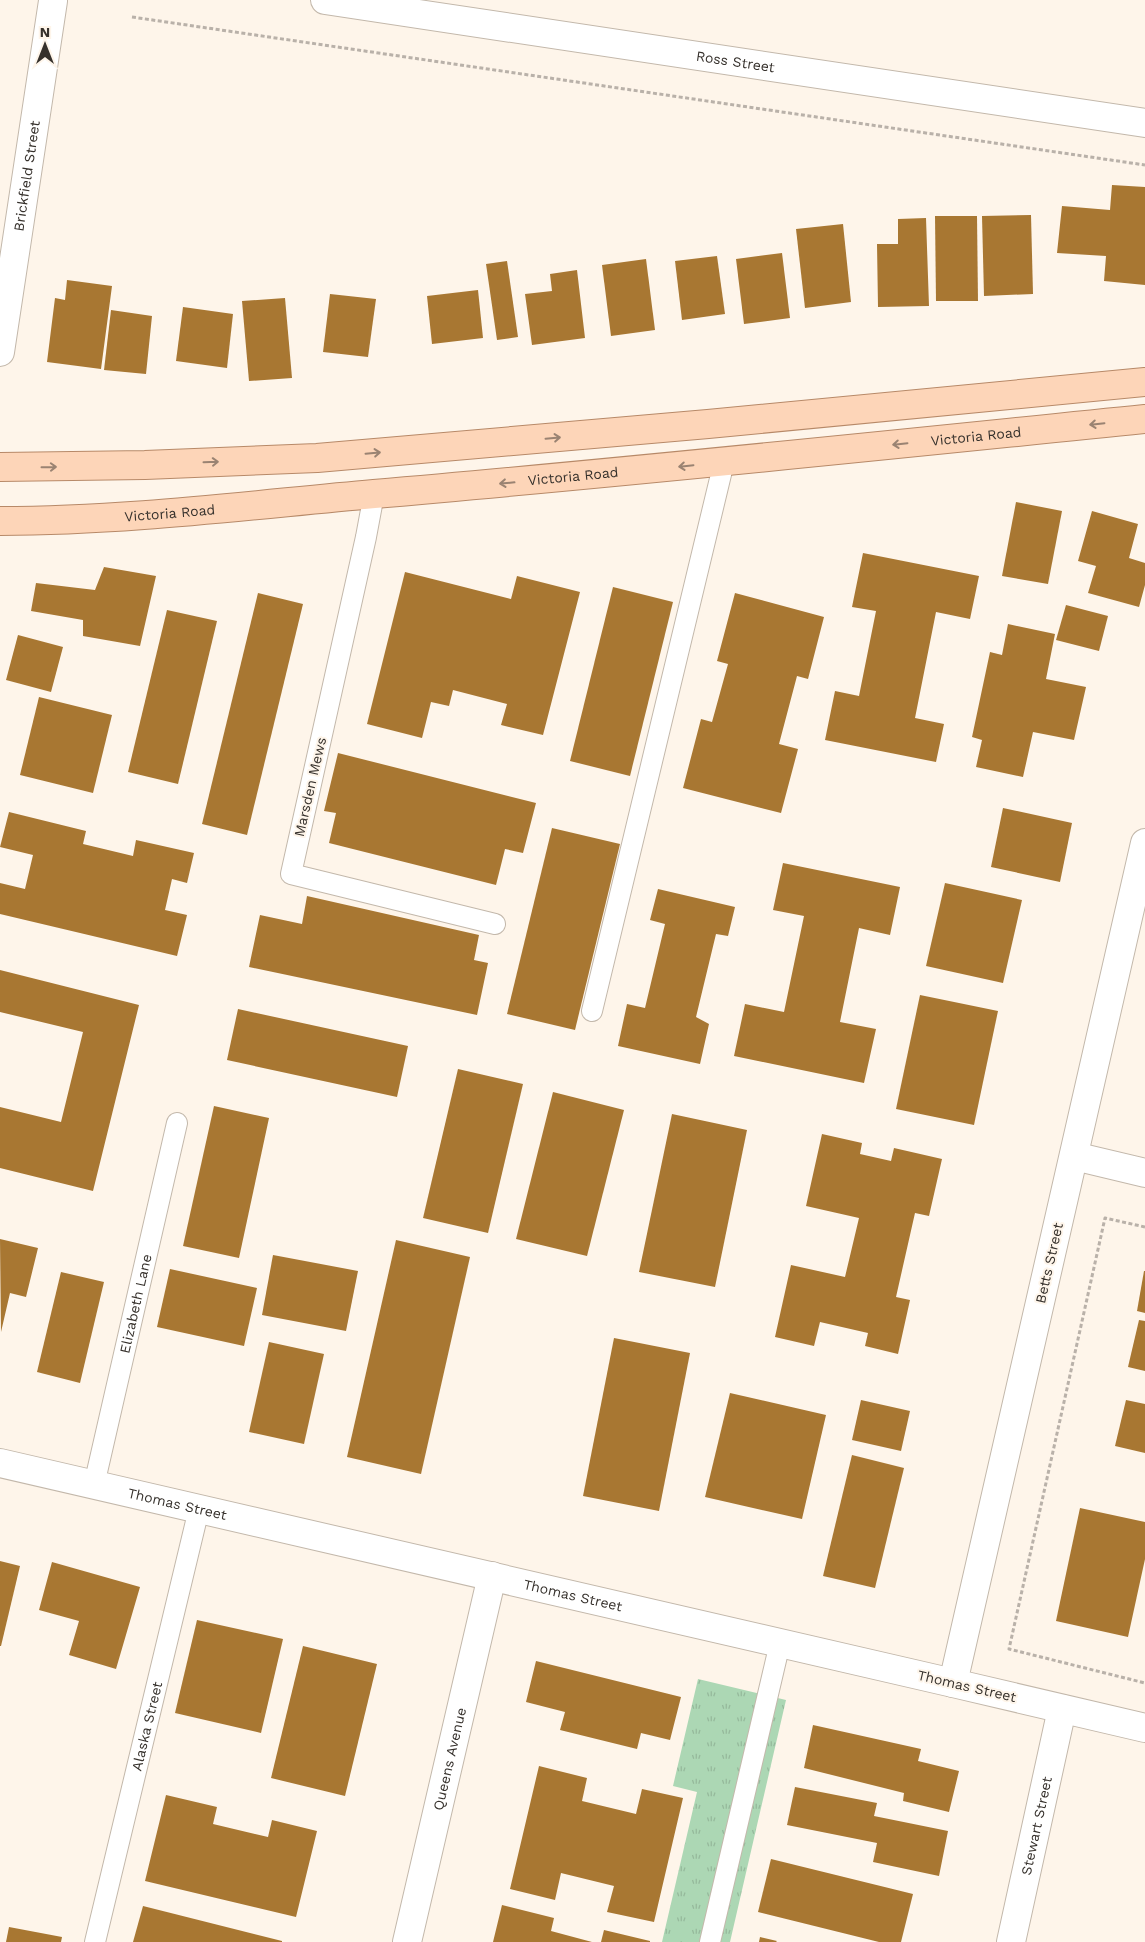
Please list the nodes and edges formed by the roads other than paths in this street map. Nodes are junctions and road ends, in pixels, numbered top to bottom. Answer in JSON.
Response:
{"nodes":[{"id":1,"x":52,"y":0,"type":"edge"},
{"id":2,"x":70,"y":0,"type":"edge"},
{"id":3,"x":325,"y":0,"type":"edge"},
{"id":4,"x":1145,"y":123,"type":"edge"},
{"id":5,"x":0,"y":352,"type":"edge"},
{"id":6,"x":1145,"y":382,"type":"edge"},
{"id":7,"x":1145,"y":418,"type":"edge"},
{"id":8,"x":724,"y":462,"type":"junction"},
{"id":9,"x":0,"y":467,"type":"edge"},
{"id":10,"x":374,"y":494,"type":"junction"},
{"id":11,"x":0,"y":521,"type":"edge"},
{"id":12,"x":1145,"y":843,"type":"edge"},
{"id":13,"x":495,"y":924,"type":"dead end"},
{"id":14,"x":592,"y":1011,"type":"dead end"},
{"id":15,"x":177,"y":1123,"type":"dead end"},
{"id":16,"x":1074,"y":1156,"type":"junction"},
{"id":17,"x":1145,"y":1172,"type":"edge"},
{"id":18,"x":0,"y":1463,"type":"edge"},
{"id":19,"x":94,"y":1485,"type":"junction"},
{"id":20,"x":199,"y":1509,"type":"junction"},
{"id":21,"x":492,"y":1576,"type":"junction"},
{"id":22,"x":780,"y":1643,"type":"junction"},
{"id":23,"x":953,"y":1683,"type":"junction"},
{"id":24,"x":1062,"y":1709,"type":"junction"},
{"id":25,"x":1145,"y":1728,"type":"edge"},
{"id":26,"x":95,"y":1942,"type":"edge"},
{"id":27,"x":407,"y":1942,"type":"edge"},
{"id":28,"x":710,"y":1942,"type":"edge"},
{"id":29,"x":1011,"y":1942,"type":"edge"}],
"edges":[{"from":1,"to":2,"type":"street"},
{"from":1,"to":5,"type":"street","name":"Brickfield Street"},
{"from":3,"to":4,"type":"street","name":"Ross Street"},
{"from":9,"to":6,"type":"main road","one_way":true},
{"from":7,"to":8,"type":"main road","name":"Victoria Road","one_way":true},
{"from":8,"to":10,"type":"main road","name":"Victoria Road","one_way":true},
{"from":8,"to":14,"type":"lane"},
{"from":10,"to":11,"type":"main road","name":"Victoria Road"},
{"from":10,"to":13,"type":"lane","name":"Marsden Mews"},
{"from":12,"to":16,"type":"street","name":"Betts Street"},
{"from":15,"to":19,"type":"lane","name":"Elizabeth Lane"},
{"from":16,"to":17,"type":"street"},
{"from":16,"to":23,"type":"street","name":"Betts Street"},
{"from":18,"to":19,"type":"street","name":"Thomas Street"},
{"from":19,"to":20,"type":"street","name":"Thomas Street"},
{"from":20,"to":21,"type":"street","name":"Thomas Street"},
{"from":20,"to":26,"type":"lane","name":"Alaska Street"},
{"from":21,"to":22,"type":"street","name":"Thomas Street"},
{"from":21,"to":27,"type":"street","name":"Queens Avenue"},
{"from":22,"to":23,"type":"street","name":"Thomas Street"},
{"from":22,"to":28,"type":"lane"},
{"from":23,"to":24,"type":"street","name":"Thomas Street"},
{"from":24,"to":25,"type":"street","name":"Thomas Street"},
{"from":24,"to":29,"type":"street","name":"Stewart Street"}]}
